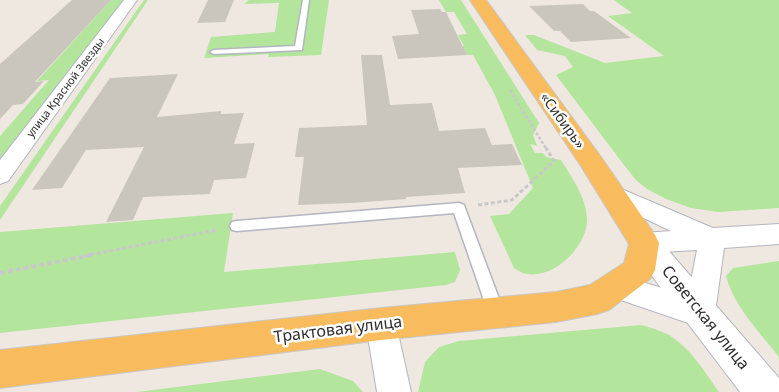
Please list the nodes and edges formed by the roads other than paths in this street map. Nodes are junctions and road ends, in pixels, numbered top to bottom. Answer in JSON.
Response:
{"nodes":[{"id":1,"x":131,"y":0,"type":"edge"},
{"id":2,"x":306,"y":0,"type":"edge"},
{"id":3,"x":478,"y":0,"type":"edge"},
{"id":4,"x":214,"y":52,"type":"dead end"},
{"id":5,"x":0,"y":176,"type":"edge"},
{"id":6,"x":612,"y":193,"type":"junction"},
{"id":7,"x":237,"y":226,"type":"road end"},
{"id":8,"x":779,"y":234,"type":"edge"},
{"id":9,"x":712,"y":239,"type":"junction"},
{"id":10,"x":644,"y":243,"type":"junction"},
{"id":11,"x":616,"y":286,"type":"junction"},
{"id":12,"x":496,"y":312,"type":"junction"},
{"id":13,"x":700,"y":313,"type":"junction"},
{"id":14,"x":382,"y":324,"type":"junction"},
{"id":15,"x":0,"y":369,"type":"edge"},
{"id":16,"x":394,"y":392,"type":"edge"},
{"id":17,"x":765,"y":392,"type":"edge"}],
"edges":[{"from":1,"to":5,"type":"street","name":"улица Красной Звезды"},
{"from":2,"to":4,"type":"lane"},
{"from":3,"to":6,"type":"highway","name":"«Сибирь»"},
{"from":6,"to":9,"type":"street"},
{"from":6,"to":10,"type":"highway","name":"«Сибирь»"},
{"from":7,"to":12,"type":"lane"},
{"from":8,"to":9,"type":"street"},
{"from":9,"to":10,"type":"street"},
{"from":9,"to":13,"type":"street"},
{"from":10,"to":11,"type":"highway","name":"Трактовая улица"},
{"from":10,"to":13,"type":"street","name":"Советская улица"},
{"from":11,"to":12,"type":"highway","name":"Трактовая улица"},
{"from":11,"to":13,"type":"street"},
{"from":12,"to":14,"type":"highway","name":"Трактовая улица"},
{"from":13,"to":17,"type":"street","name":"Советская улица"},
{"from":14,"to":15,"type":"highway","name":"Трактовая улица"},
{"from":14,"to":16,"type":"street"}]}
